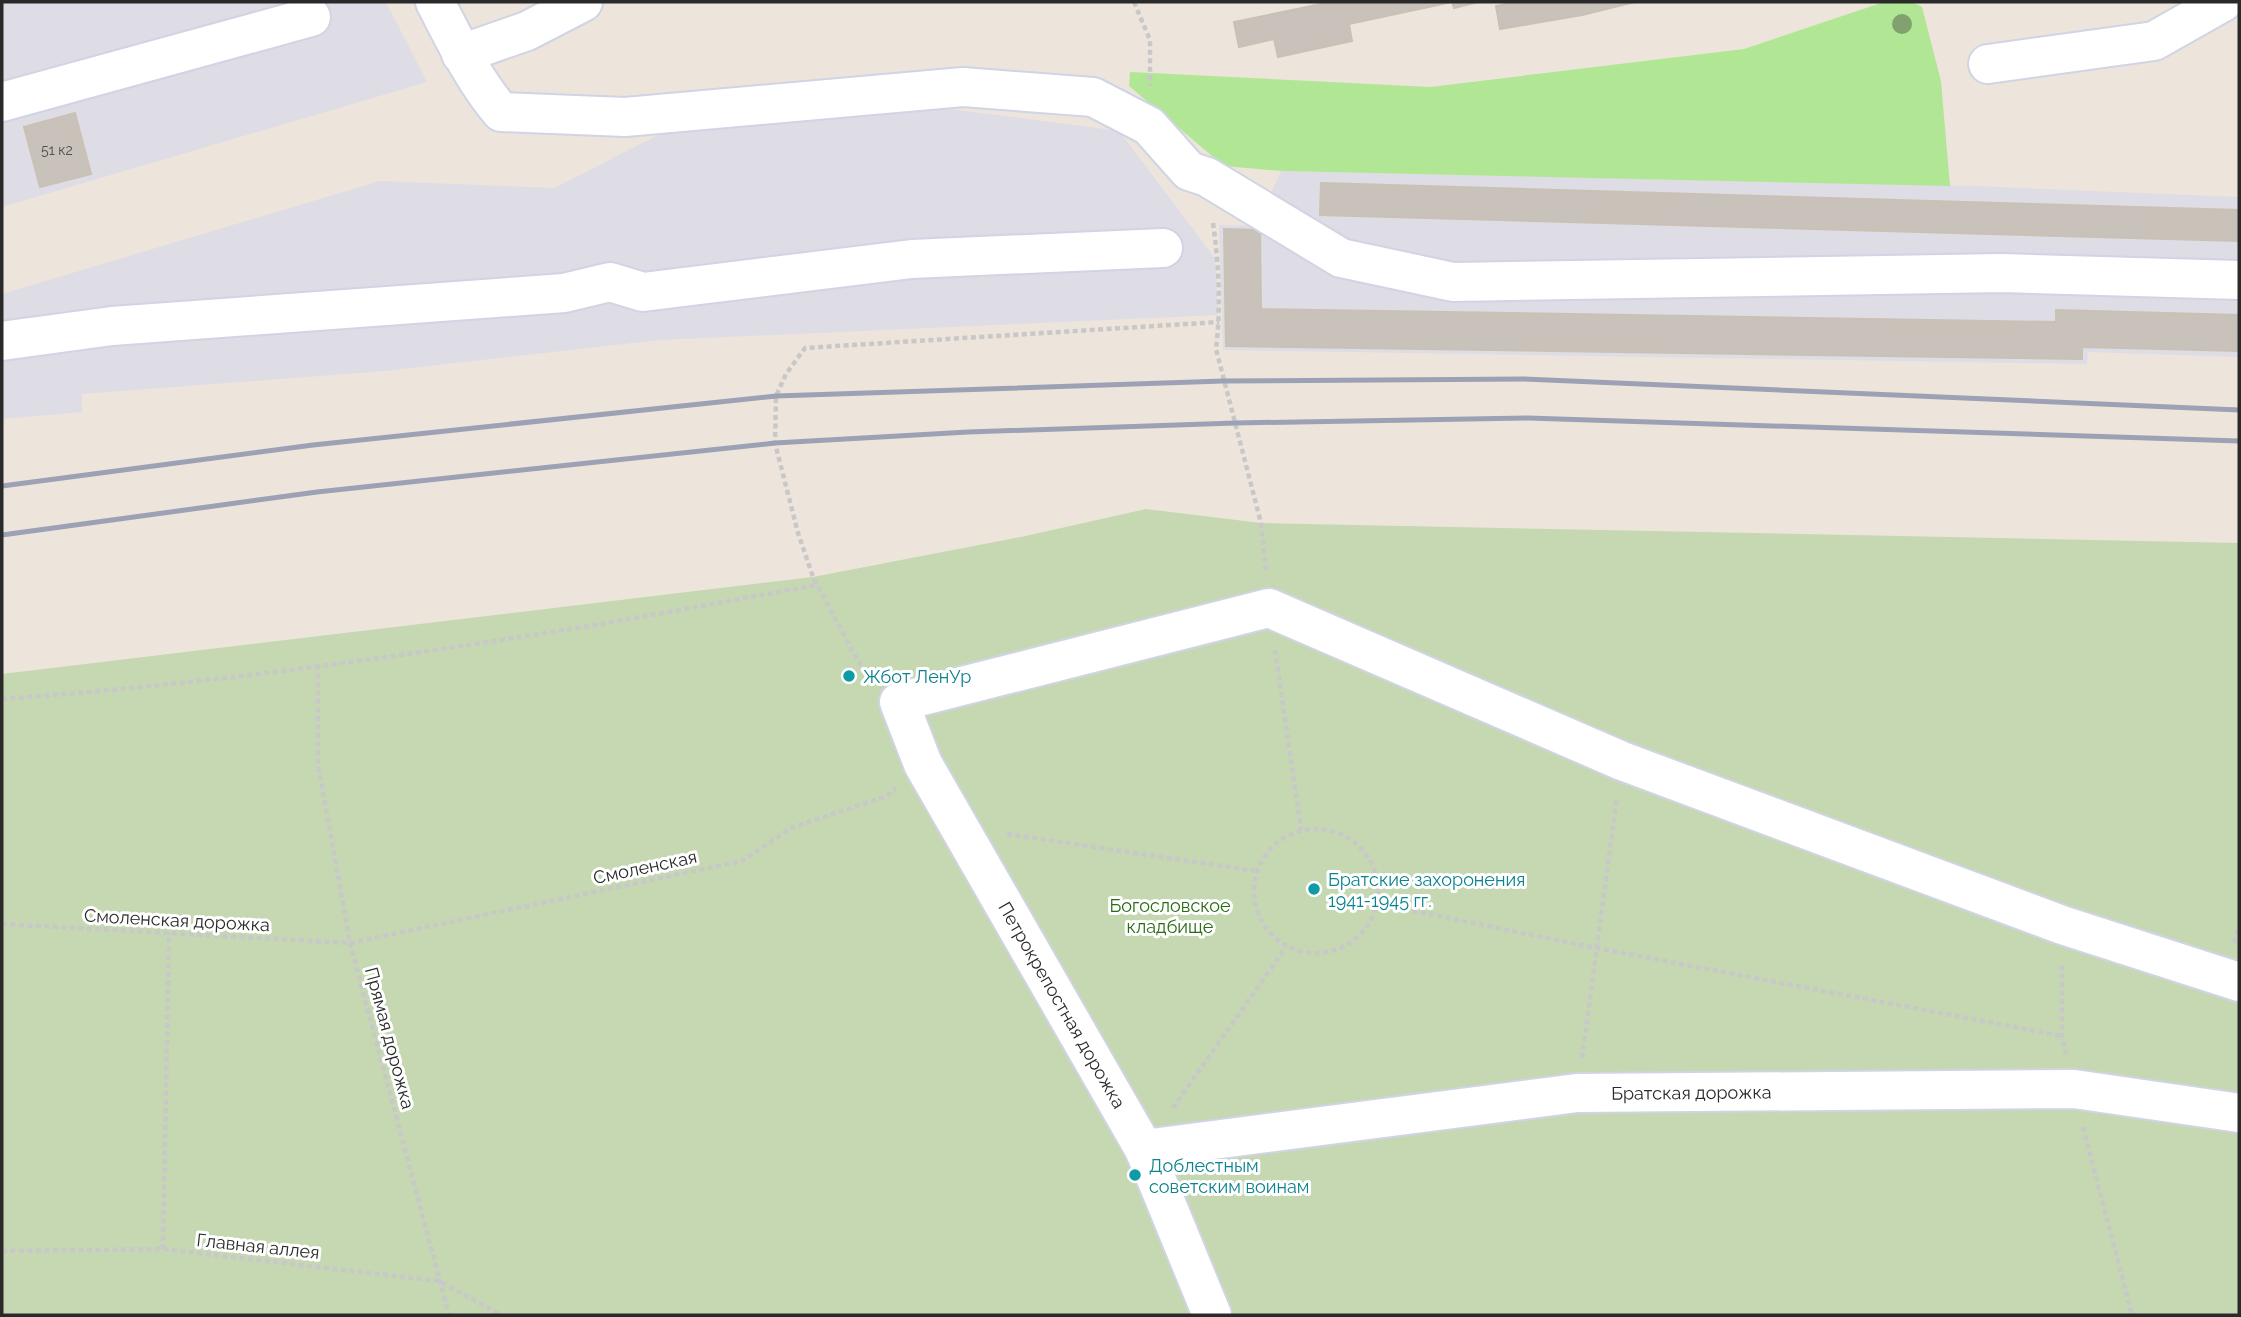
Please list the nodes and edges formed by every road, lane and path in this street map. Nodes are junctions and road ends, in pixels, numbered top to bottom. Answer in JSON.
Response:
{"nodes":[{"id":1,"x":435,"y":2,"type":"edge"},
{"id":2,"x":583,"y":2,"type":"edge"},
{"id":3,"x":1134,"y":2,"type":"edge"},
{"id":4,"x":2224,"y":2,"type":"edge"},
{"id":5,"x":311,"y":17,"type":"dead end"},
{"id":6,"x":461,"y":54,"type":"junction"},
{"id":7,"x":1988,"y":64,"type":"dead end"},
{"id":8,"x":2,"y":102,"type":"edge"},
{"id":9,"x":1149,"y":126,"type":"junction"},
{"id":10,"x":1207,"y":177,"type":"junction"},
{"id":11,"x":1163,"y":248,"type":"dead end"},
{"id":12,"x":2239,"y":280,"type":"edge"},
{"id":13,"x":1219,"y":321,"type":"junction"},
{"id":14,"x":2,"y":341,"type":"edge"},
{"id":15,"x":817,"y":585,"type":"junction"},
{"id":16,"x":1269,"y":608,"type":"junction"},
{"id":17,"x":318,"y":665,"type":"junction"},
{"id":18,"x":2,"y":699,"type":"edge"},
{"id":19,"x":899,"y":702,"type":"junction"},
{"id":20,"x":1622,"y":761,"type":"junction"},
{"id":21,"x":923,"y":765,"type":"junction"},
{"id":22,"x":961,"y":828,"type":"junction"},
{"id":23,"x":1301,"y":829,"type":"junction"},
{"id":24,"x":1256,"y":871,"type":"junction"},
{"id":25,"x":1378,"y":904,"type":"junction"},
{"id":26,"x":2,"y":924,"type":"edge"},
{"id":27,"x":169,"y":933,"type":"junction"},
{"id":28,"x":350,"y":943,"type":"junction"},
{"id":29,"x":1286,"y":947,"type":"junction"},
{"id":30,"x":1596,"y":948,"type":"junction"},
{"id":31,"x":2239,"y":982,"type":"edge"},
{"id":32,"x":2062,"y":1036,"type":"dead end"},
{"id":33,"x":1577,"y":1093,"type":"junction"},
{"id":34,"x":2239,"y":1113,"type":"edge"},
{"id":35,"x":1144,"y":1149,"type":"junction"},
{"id":36,"x":163,"y":1249,"type":"junction"},
{"id":37,"x":2,"y":1251,"type":"edge"},
{"id":38,"x":439,"y":1281,"type":"junction"},
{"id":39,"x":449,"y":1315,"type":"edge"},
{"id":40,"x":501,"y":1315,"type":"edge"},
{"id":41,"x":1212,"y":1315,"type":"edge"}],
"edges":[{"from":1,"to":6,"type":"lane"},
{"from":2,"to":6,"type":"lane"},
{"from":3,"to":9,"type":"path"},
{"from":4,"to":7,"type":"lane"},
{"from":5,"to":8,"type":"lane"},
{"from":6,"to":9,"type":"lane"},
{"from":9,"to":10,"type":"lane"},
{"from":10,"to":12,"type":"lane"},
{"from":10,"to":13,"type":"path"},
{"from":11,"to":14,"type":"lane"},
{"from":13,"to":15,"type":"path"},
{"from":13,"to":16,"type":"path"},
{"from":15,"to":17,"type":"path"},
{"from":15,"to":19,"type":"path"},
{"from":16,"to":19,"type":"lane"},
{"from":16,"to":20,"type":"lane"},
{"from":16,"to":23,"type":"path"},
{"from":17,"to":18,"type":"path"},
{"from":17,"to":28,"type":"path","name":"Прямая дорожка"},
{"from":19,"to":21,"type":"lane","name":"Петрокрепостная дорожка"},
{"from":20,"to":30,"type":"path"},
{"from":20,"to":31,"type":"lane"},
{"from":21,"to":22,"type":"lane","name":"Петрокрепостная дорожка"},
{"from":21,"to":28,"type":"path","name":"Смоленская"},
{"from":22,"to":24,"type":"path"},
{"from":22,"to":35,"type":"lane","name":"Петрокрепостная дорожка"},
{"from":23,"to":24,"type":"path"},
{"from":23,"to":25,"type":"path"},
{"from":24,"to":29,"type":"path"},
{"from":25,"to":29,"type":"path"},
{"from":25,"to":30,"type":"path"},
{"from":26,"to":27,"type":"path","name":"Смоленская дорожка"},
{"from":27,"to":28,"type":"path","name":"Смоленская дорожка"},
{"from":27,"to":36,"type":"path"},
{"from":28,"to":38,"type":"path","name":"Прямая дорожка"},
{"from":29,"to":35,"type":"path"},
{"from":30,"to":32,"type":"path"},
{"from":30,"to":33,"type":"path"},
{"from":33,"to":34,"type":"lane","name":"Братская дорожка"},
{"from":33,"to":35,"type":"lane","name":"Братская дорожка"},
{"from":35,"to":41,"type":"lane","name":"Петрокрепостная дорожка"},
{"from":36,"to":37,"type":"path","name":"Главная аллея"},
{"from":36,"to":38,"type":"path","name":"Главная аллея"},
{"from":38,"to":39,"type":"path","name":"Прямая дорожка"},
{"from":38,"to":40,"type":"path","name":"Главная аллея"}]}
